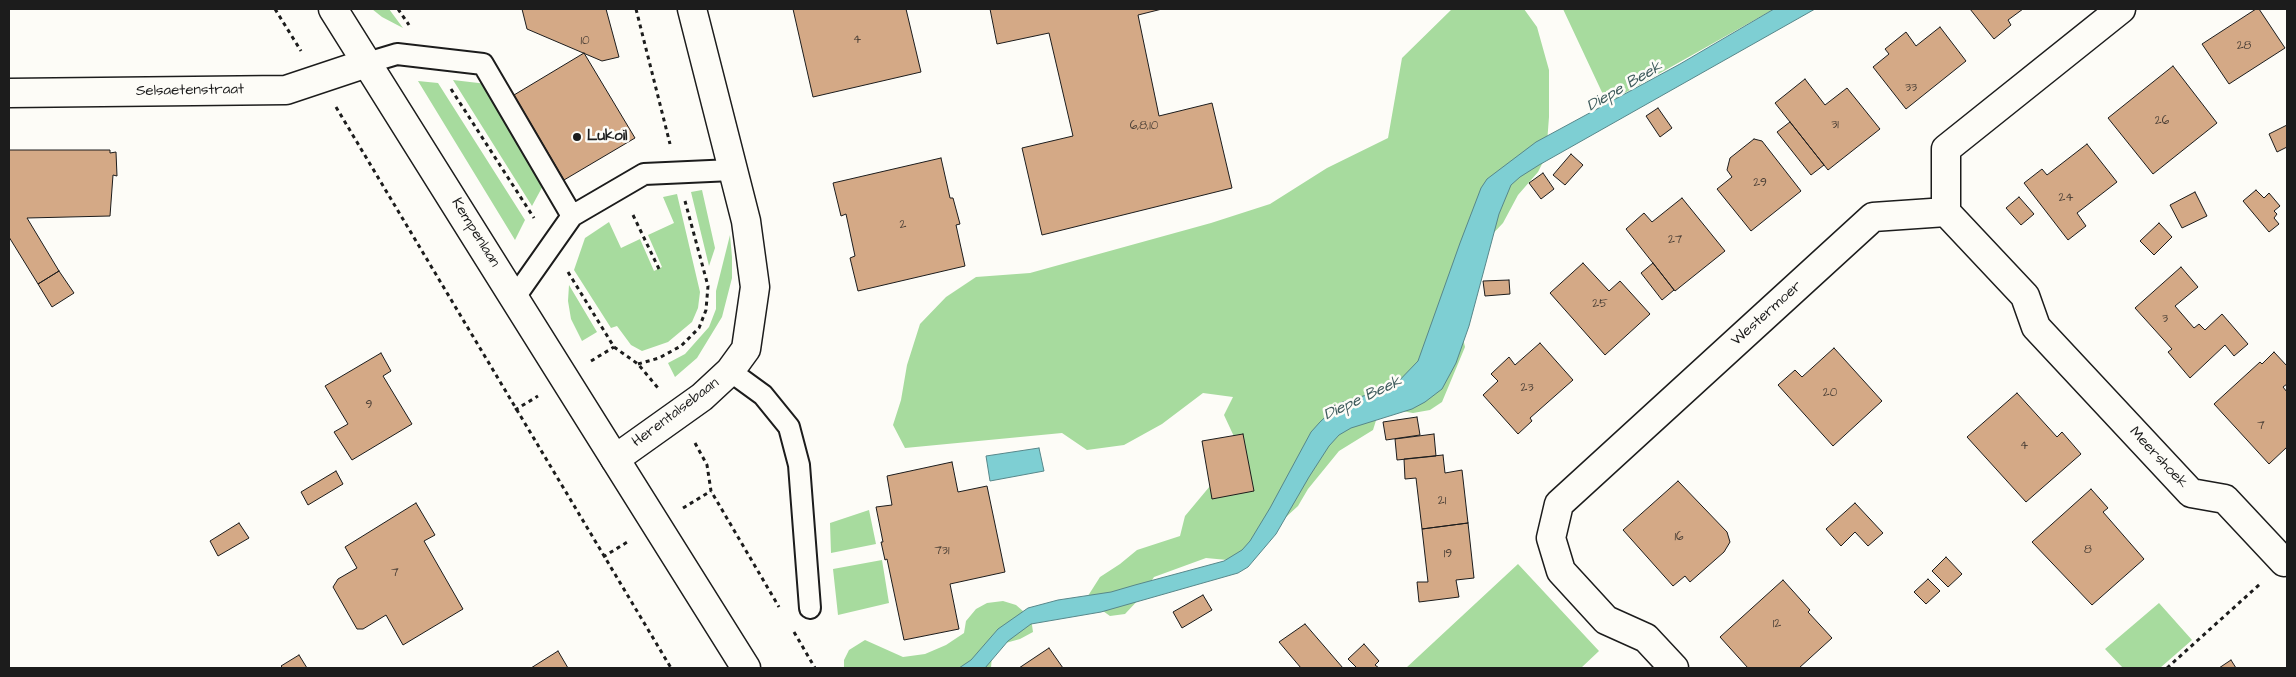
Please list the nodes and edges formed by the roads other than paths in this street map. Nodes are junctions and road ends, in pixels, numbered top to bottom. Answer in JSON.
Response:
{"nodes":[{"id":1,"x":333,"y":9,"type":"edge"},
{"id":2,"x":692,"y":9,"type":"edge"},
{"id":3,"x":2121,"y":9,"type":"edge"},
{"id":4,"x":367,"y":63,"type":"junction"},
{"id":5,"x":9,"y":93,"type":"edge"},
{"id":6,"x":732,"y":170,"type":"junction"},
{"id":7,"x":1946,"y":212,"type":"junction"},
{"id":8,"x":572,"y":216,"type":"junction"},
{"id":9,"x":515,"y":297,"type":"junction"},
{"id":10,"x":730,"y":371,"type":"junction"},
{"id":11,"x":615,"y":459,"type":"junction"},
{"id":12,"x":2284,"y":562,"type":"road end"},
{"id":13,"x":810,"y":608,"type":"dead end"},
{"id":14,"x":746,"y":668,"type":"edge"},
{"id":15,"x":1674,"y":668,"type":"edge"}],
"edges":[{"from":1,"to":4,"type":"street","name":"Kempenlaan"},
{"from":2,"to":6,"type":"street","name":"Herentalsebaan"},
{"from":3,"to":7,"type":"street"},
{"from":4,"to":5,"type":"street","name":"Selsaetenstraat"},
{"from":4,"to":8,"type":"lane"},
{"from":4,"to":9,"type":"street","name":"Kempenlaan"},
{"from":6,"to":8,"type":"lane"},
{"from":6,"to":10,"type":"street","name":"Herentalsebaan"},
{"from":7,"to":12,"type":"street","name":"Meershoek"},
{"from":7,"to":15,"type":"street","name":"Westermoer"},
{"from":8,"to":9,"type":"lane"},
{"from":9,"to":11,"type":"street","name":"Kempenlaan"},
{"from":10,"to":11,"type":"street","name":"Herentalsebaan"},
{"from":10,"to":13,"type":"lane"},
{"from":11,"to":14,"type":"street"}]}
